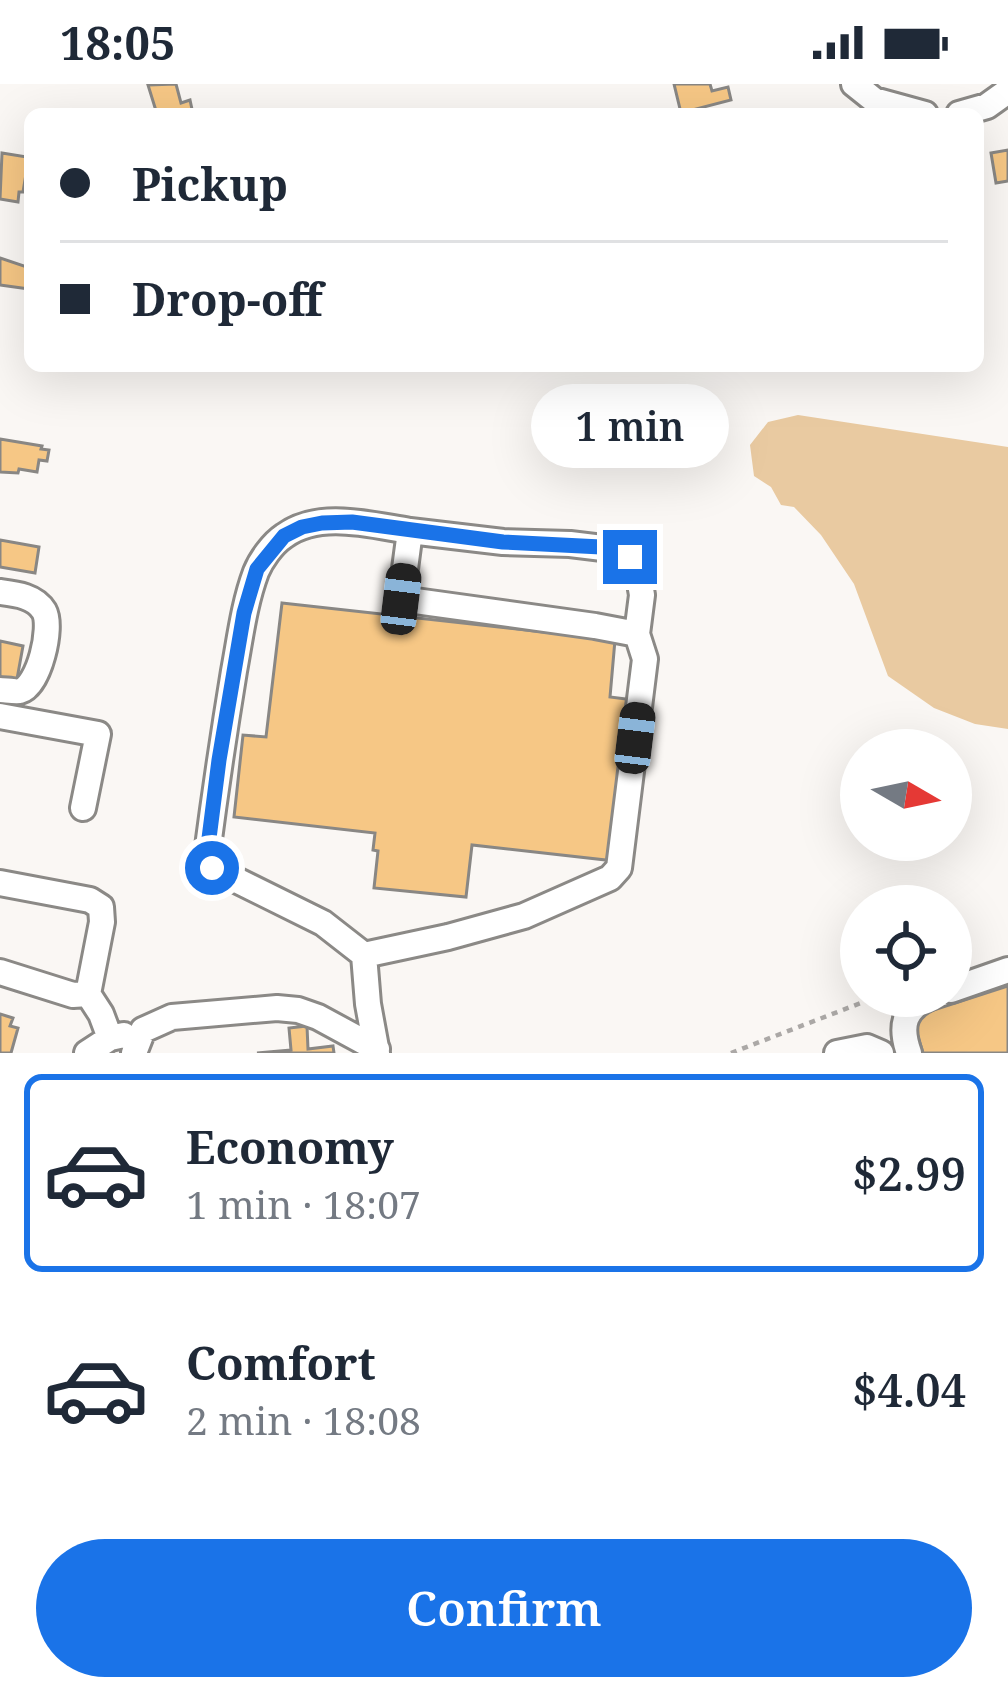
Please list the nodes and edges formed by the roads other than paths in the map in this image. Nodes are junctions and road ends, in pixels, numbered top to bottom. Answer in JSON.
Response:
{"nodes":[{"id":1,"x":854,"y":84,"type":"edge"},
{"id":2,"x":1008,"y":92,"type":"edge"},
{"id":3,"x":903,"y":108,"type":"edge"},
{"id":4,"x":980,"y":108,"type":"edge"},
{"id":5,"x":410,"y":530,"type":"junction"},
{"id":6,"x":0,"y":592,"type":"edge"},
{"id":7,"x":638,"y":634,"type":"junction"},
{"id":8,"x":0,"y":690,"type":"edge"},
{"id":9,"x":0,"y":716,"type":"edge"},
{"id":10,"x":82,"y":808,"type":"dead end"},
{"id":11,"x":0,"y":883,"type":"edge"},
{"id":12,"x":364,"y":955,"type":"junction"},
{"id":13,"x":1008,"y":970,"type":"edge"},
{"id":14,"x":0,"y":972,"type":"edge"},
{"id":15,"x":972,"y":983,"type":"edge"},
{"id":16,"x":88,"y":994,"type":"junction"},
{"id":17,"x":905,"y":1017,"type":"edge"},
{"id":18,"x":110,"y":1038,"type":"junction"},
{"id":19,"x":139,"y":1042,"type":"edge"},
{"id":20,"x":377,"y":1051,"type":"edge"},
{"id":21,"x":87,"y":1053,"type":"edge"},
{"id":22,"x":837,"y":1053,"type":"edge"},
{"id":23,"x":881,"y":1053,"type":"edge"},
{"id":24,"x":909,"y":1053,"type":"edge"}],
"edges":[{"from":1,"to":3,"type":"street"},
{"from":2,"to":4,"type":"street"},
{"from":5,"to":7,"type":"street"},
{"from":5,"to":7,"type":"street"},
{"from":5,"to":12,"type":"street"},
{"from":6,"to":8,"type":"street"},
{"from":7,"to":12,"type":"street"},
{"from":9,"to":10,"type":"street"},
{"from":11,"to":16,"type":"street"},
{"from":12,"to":20,"type":"street"},
{"from":13,"to":15,"type":"street"},
{"from":14,"to":16,"type":"street"},
{"from":16,"to":18,"type":"street"},
{"from":17,"to":24,"type":"street"},
{"from":18,"to":19,"type":"street"},
{"from":18,"to":21,"type":"street"},
{"from":19,"to":20,"type":"street"},
{"from":22,"to":23,"type":"street"}]}
